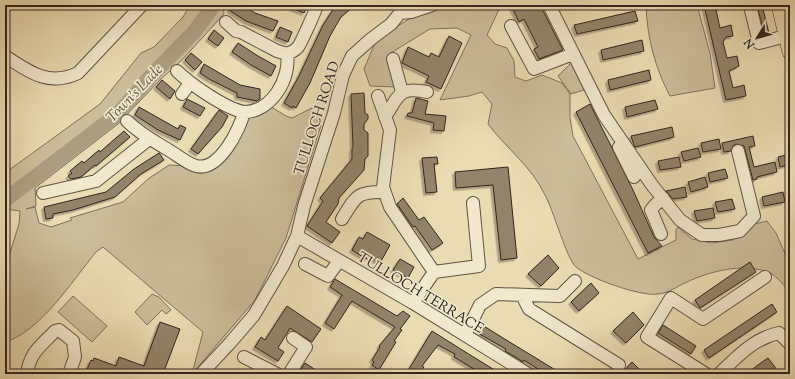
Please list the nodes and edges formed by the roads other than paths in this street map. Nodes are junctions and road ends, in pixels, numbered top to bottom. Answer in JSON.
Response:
{"nodes":[{"id":1,"x":142,"y":5,"type":"edge"},
{"id":2,"x":317,"y":5,"type":"edge"},
{"id":3,"x":432,"y":5,"type":"edge"},
{"id":4,"x":549,"y":5,"type":"edge"},
{"id":5,"x":779,"y":5,"type":"edge"},
{"id":6,"x":398,"y":9,"type":"edge"},
{"id":7,"x":751,"y":10,"type":"dead end"},
{"id":8,"x":226,"y":22,"type":"dead end"},
{"id":9,"x":511,"y":26,"type":"dead end"},
{"id":10,"x":786,"y":36,"type":"junction"},
{"id":11,"x":790,"y":52,"type":"edge"},
{"id":12,"x":286,"y":54,"type":"junction"},
{"id":13,"x":573,"y":54,"type":"junction"},
{"id":14,"x":5,"y":56,"type":"edge"},
{"id":15,"x":393,"y":59,"type":"dead end"},
{"id":16,"x":177,"y":71,"type":"dead end"},
{"id":17,"x":190,"y":83,"type":"junction"},
{"id":18,"x":402,"y":92,"type":"junction"},
{"id":19,"x":427,"y":92,"type":"dead end"},
{"id":20,"x":182,"y":94,"type":"dead end"},
{"id":21,"x":378,"y":96,"type":"dead end"},
{"id":22,"x":244,"y":112,"type":"junction"},
{"id":23,"x":604,"y":115,"type":"junction"},
{"id":24,"x":385,"y":117,"type":"junction"},
{"id":25,"x":127,"y":121,"type":"dead end"},
{"id":26,"x":149,"y":139,"type":"junction"},
{"id":27,"x":738,"y":151,"type":"dead end"},
{"id":28,"x":634,"y":177,"type":"dead end"},
{"id":29,"x":385,"y":192,"type":"junction"},
{"id":30,"x":43,"y":193,"type":"dead end"},
{"id":31,"x":663,"y":198,"type":"junction"},
{"id":32,"x":473,"y":203,"type":"dead end"},
{"id":33,"x":342,"y":219,"type":"dead end"},
{"id":34,"x":661,"y":234,"type":"dead end"},
{"id":35,"x":297,"y":236,"type":"junction"},
{"id":36,"x":339,"y":261,"type":"junction"},
{"id":37,"x":305,"y":264,"type":"dead end"},
{"id":38,"x":434,"y":272,"type":"junction"},
{"id":39,"x":765,"y":277,"type":"dead end"},
{"id":40,"x":576,"y":281,"type":"dead end"},
{"id":41,"x":522,"y":295,"type":"junction"},
{"id":42,"x":413,"y":303,"type":"junction"},
{"id":43,"x":465,"y":335,"type":"junction"},
{"id":44,"x":293,"y":338,"type":"dead end"},
{"id":45,"x":790,"y":344,"type":"edge"},
{"id":46,"x":244,"y":357,"type":"dead end"},
{"id":47,"x":619,"y":364,"type":"dead end"},
{"id":48,"x":27,"y":374,"type":"edge"},
{"id":49,"x":69,"y":374,"type":"edge"},
{"id":50,"x":202,"y":374,"type":"edge"},
{"id":51,"x":277,"y":374,"type":"edge"},
{"id":52,"x":289,"y":374,"type":"edge"},
{"id":53,"x":528,"y":374,"type":"edge"},
{"id":54,"x":706,"y":374,"type":"edge"},
{"id":55,"x":719,"y":374,"type":"edge"}],
"edges":[{"from":1,"to":14,"type":"street"},
{"from":2,"to":12,"type":"street"},
{"from":3,"to":6,"type":"street","name":"TULLOCH ROAD"},
{"from":4,"to":13,"type":"street"},
{"from":5,"to":10,"type":"main road"},
{"from":6,"to":35,"type":"street","name":"TULLOCH ROAD"},
{"from":7,"to":10,"type":"street"},
{"from":8,"to":12,"type":"street"},
{"from":9,"to":13,"type":"street"},
{"from":10,"to":11,"type":"main road"},
{"from":12,"to":22,"type":"street"},
{"from":13,"to":23,"type":"street"},
{"from":15,"to":18,"type":"street"},
{"from":16,"to":17,"type":"street"},
{"from":17,"to":20,"type":"street"},
{"from":17,"to":22,"type":"street"},
{"from":18,"to":19,"type":"street"},
{"from":18,"to":24,"type":"street"},
{"from":21,"to":24,"type":"street"},
{"from":22,"to":26,"type":"street"},
{"from":23,"to":28,"type":"street"},
{"from":23,"to":31,"type":"street"},
{"from":24,"to":29,"type":"street"},
{"from":25,"to":26,"type":"street"},
{"from":26,"to":30,"type":"street"},
{"from":27,"to":31,"type":"street"},
{"from":29,"to":33,"type":"street"},
{"from":29,"to":38,"type":"street"},
{"from":31,"to":34,"type":"street"},
{"from":32,"to":38,"type":"street"},
{"from":35,"to":36,"type":"street","name":"TULLOCH TERRACE"},
{"from":35,"to":50,"type":"street","name":"TULLOCH ROAD"},
{"from":36,"to":37,"type":"street"},
{"from":36,"to":42,"type":"street","name":"TULLOCH TERRACE"},
{"from":38,"to":42,"type":"street"},
{"from":39,"to":54,"type":"street"},
{"from":40,"to":41,"type":"street"},
{"from":41,"to":43,"type":"street"},
{"from":41,"to":47,"type":"street"},
{"from":42,"to":43,"type":"street","name":"TULLOCH TERRACE"},
{"from":43,"to":53,"type":"street","name":"TULLOCH TERRACE"},
{"from":44,"to":52,"type":"street"},
{"from":45,"to":55,"type":"street"},
{"from":46,"to":51,"type":"street"},
{"from":48,"to":49,"type":"street"}]}
